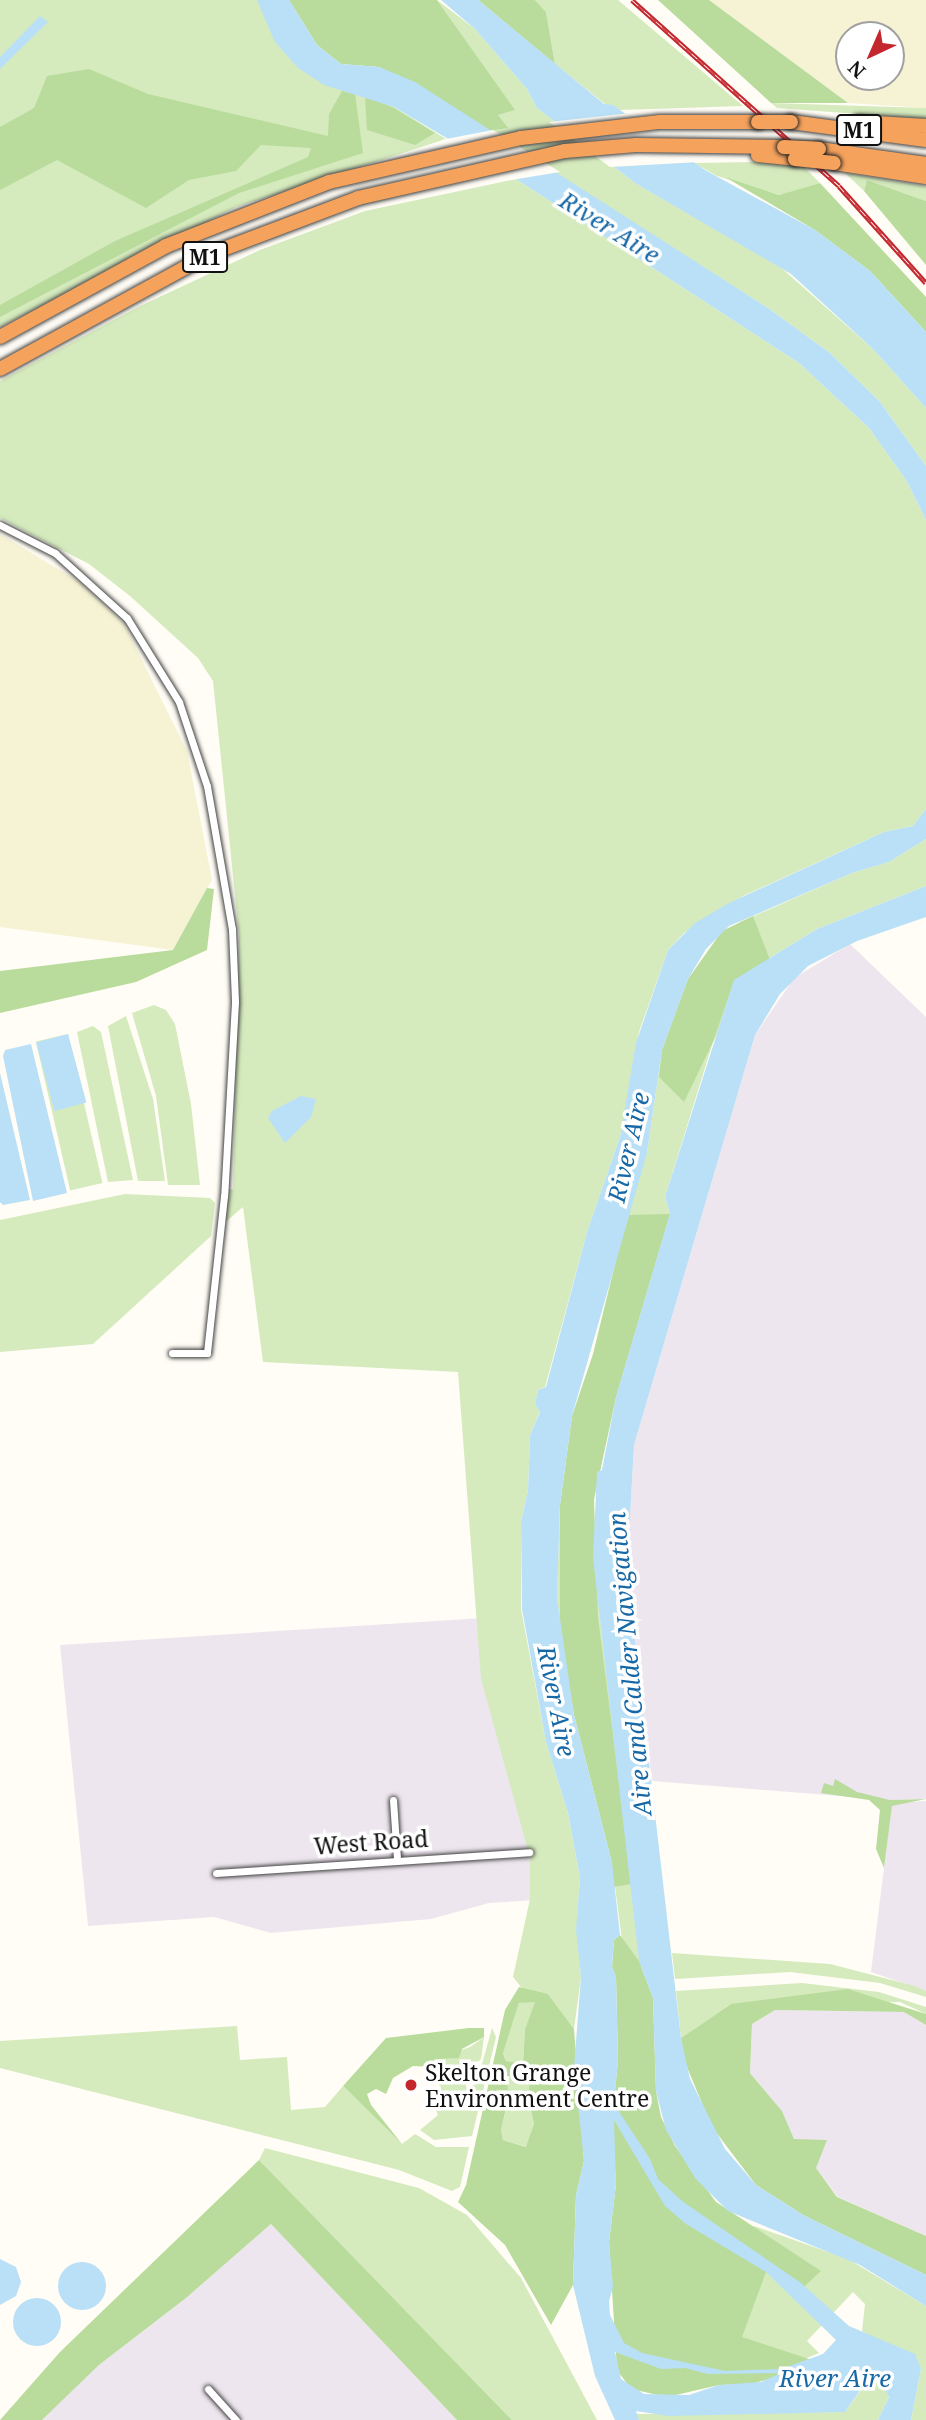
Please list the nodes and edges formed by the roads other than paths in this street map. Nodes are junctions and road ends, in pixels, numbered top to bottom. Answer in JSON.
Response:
{"nodes":[{"id":1,"x":795,"y":123,"type":"junction"},
{"id":2,"x":926,"y":125,"type":"edge"},
{"id":3,"x":926,"y":139,"type":"edge"},
{"id":4,"x":712,"y":145,"type":"junction"},
{"id":5,"x":926,"y":164,"type":"edge"},
{"id":6,"x":926,"y":177,"type":"edge"},
{"id":7,"x":0,"y":337,"type":"edge"},
{"id":8,"x":0,"y":369,"type":"edge"},
{"id":9,"x":0,"y":525,"type":"edge"},
{"id":10,"x":172,"y":1353,"type":"dead end"},
{"id":11,"x":393,"y":1800,"type":"dead end"},
{"id":12,"x":529,"y":1852,"type":"dead end"},
{"id":13,"x":397,"y":1858,"type":"junction"},
{"id":14,"x":216,"y":1873,"type":"dead end"},
{"id":15,"x":208,"y":2389,"type":"dead end"},
{"id":16,"x":236,"y":2420,"type":"edge"}],
"edges":[{"from":1,"to":2,"type":"highway","number":"M1"},
{"from":1,"to":3,"type":"highway","number":"M1"},
{"from":1,"to":7,"type":"highway","number":"M1","bridge":true},
{"from":4,"to":5,"type":"highway","number":"M1","bridge":true},
{"from":4,"to":6,"type":"highway","bridge":true},
{"from":4,"to":8,"type":"highway","number":"M1"},
{"from":9,"to":10,"type":"street"},
{"from":11,"to":13,"type":"street"},
{"from":12,"to":13,"type":"street","name":"West Road"},
{"from":13,"to":14,"type":"street","name":"West Road"},
{"from":15,"to":16,"type":"street"}]}
